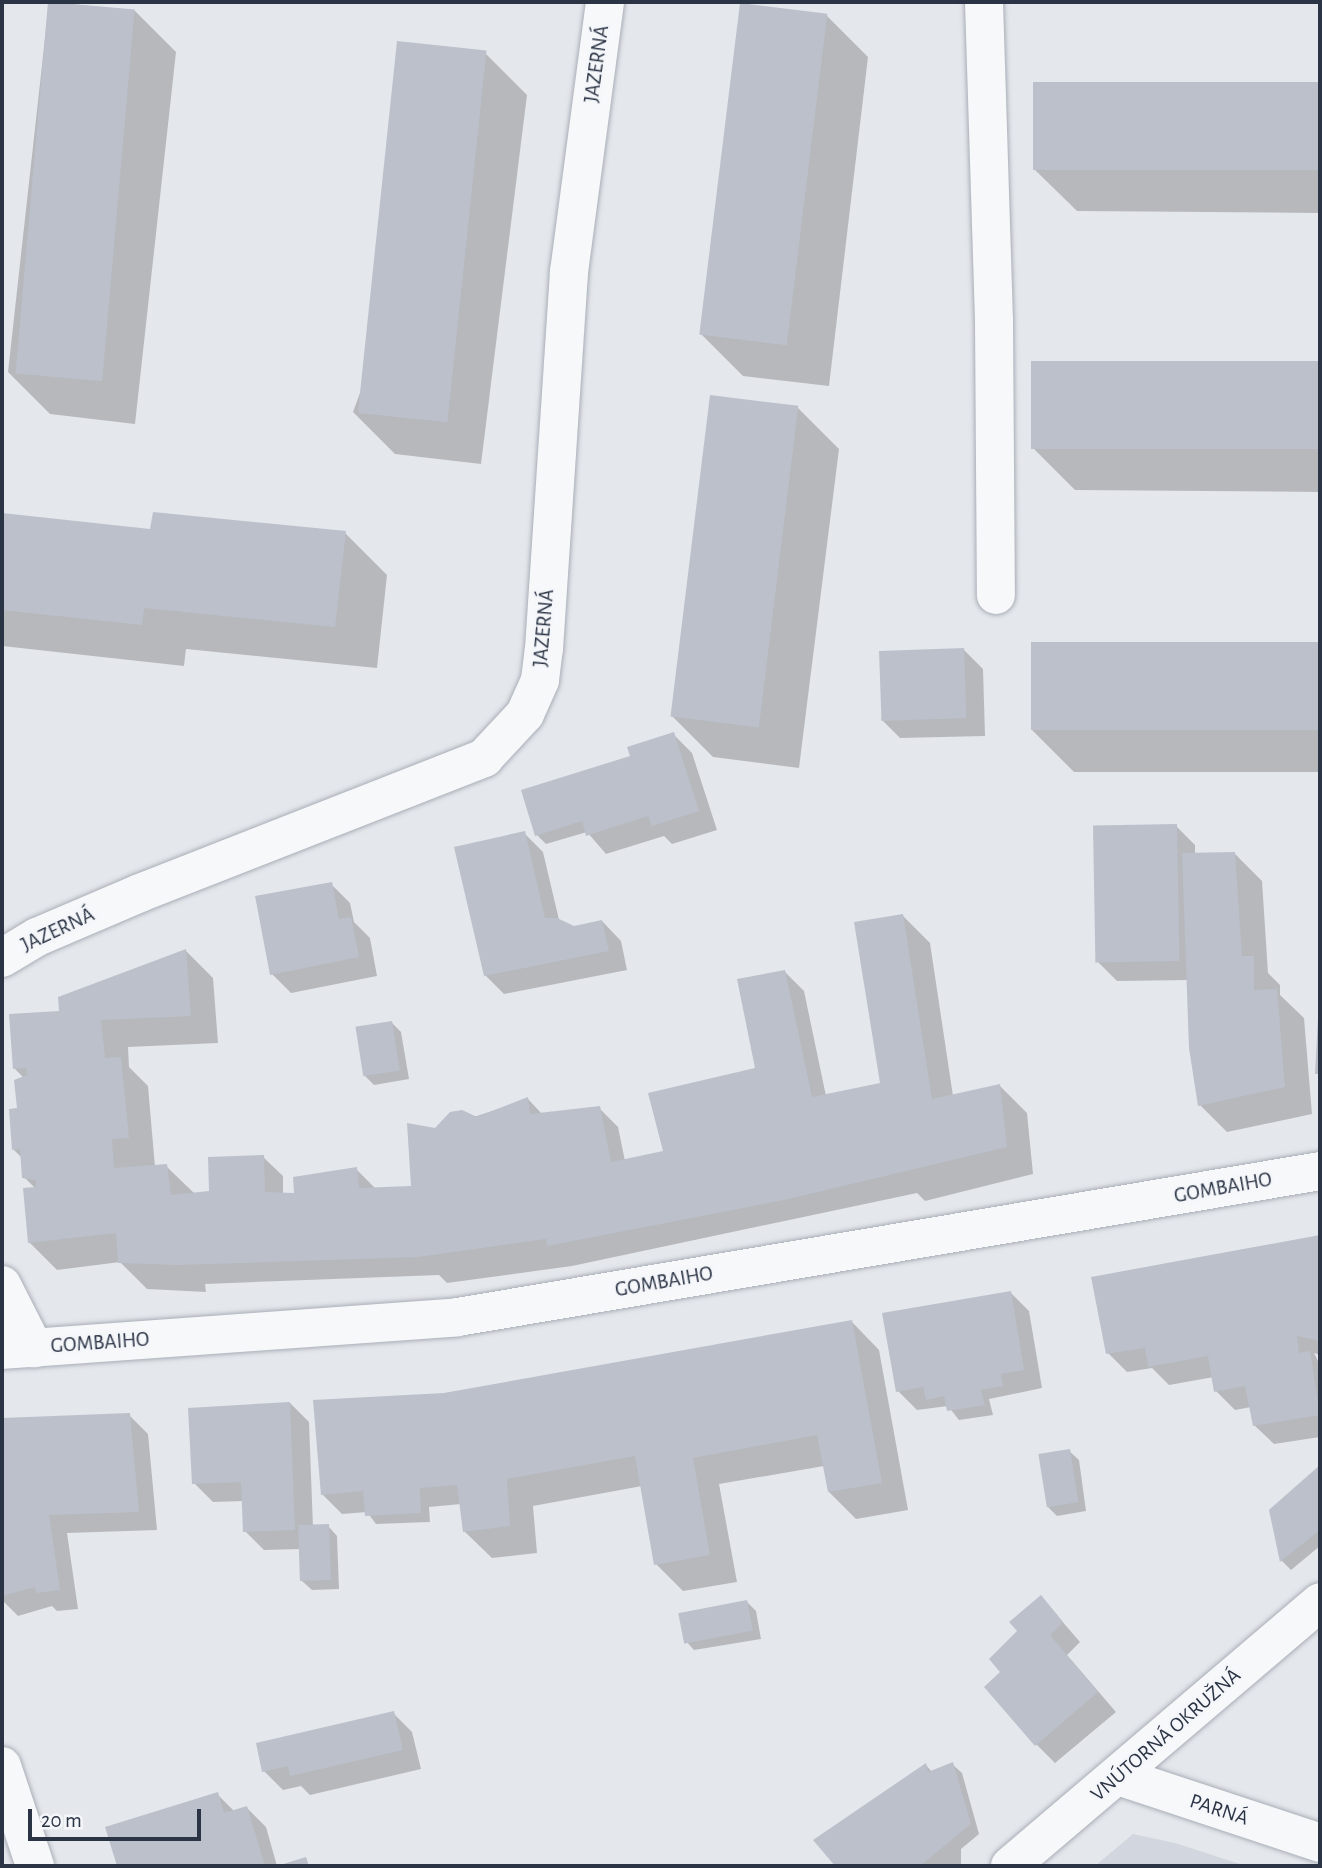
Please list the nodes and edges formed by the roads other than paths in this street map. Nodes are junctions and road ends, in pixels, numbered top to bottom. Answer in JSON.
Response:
{"nodes":[{"id":1,"x":605,"y":2,"type":"edge"},
{"id":2,"x":984,"y":2,"type":"edge"},
{"id":3,"x":996,"y":595,"type":"dead end"},
{"id":4,"x":2,"y":958,"type":"edge"},
{"id":5,"x":1320,"y":1171,"type":"edge"},
{"id":6,"x":2,"y":1285,"type":"edge"},
{"id":7,"x":18,"y":1349,"type":"edge"},
{"id":8,"x":1320,"y":1602,"type":"edge"},
{"id":9,"x":2,"y":1766,"type":"edge"},
{"id":10,"x":1118,"y":1776,"type":"junction"},
{"id":11,"x":1320,"y":1843,"type":"edge"},
{"id":12,"x":35,"y":1866,"type":"edge"},
{"id":13,"x":1010,"y":1866,"type":"edge"}],
"edges":[{"from":1,"to":4,"type":"street","name":"JAZERNÁ"},
{"from":2,"to":3,"type":"street"},
{"from":5,"to":7,"type":"street","name":"GOMBAIHO"},
{"from":6,"to":7,"type":"street"},
{"from":8,"to":10,"type":"street","name":"VNÚTORNÁ OKRUŽNÁ"},
{"from":9,"to":12,"type":"street"},
{"from":10,"to":11,"type":"street","name":"PARNÁ"},
{"from":10,"to":13,"type":"street","name":"VNÚTORNÁ OKRUŽNÁ"}]}
